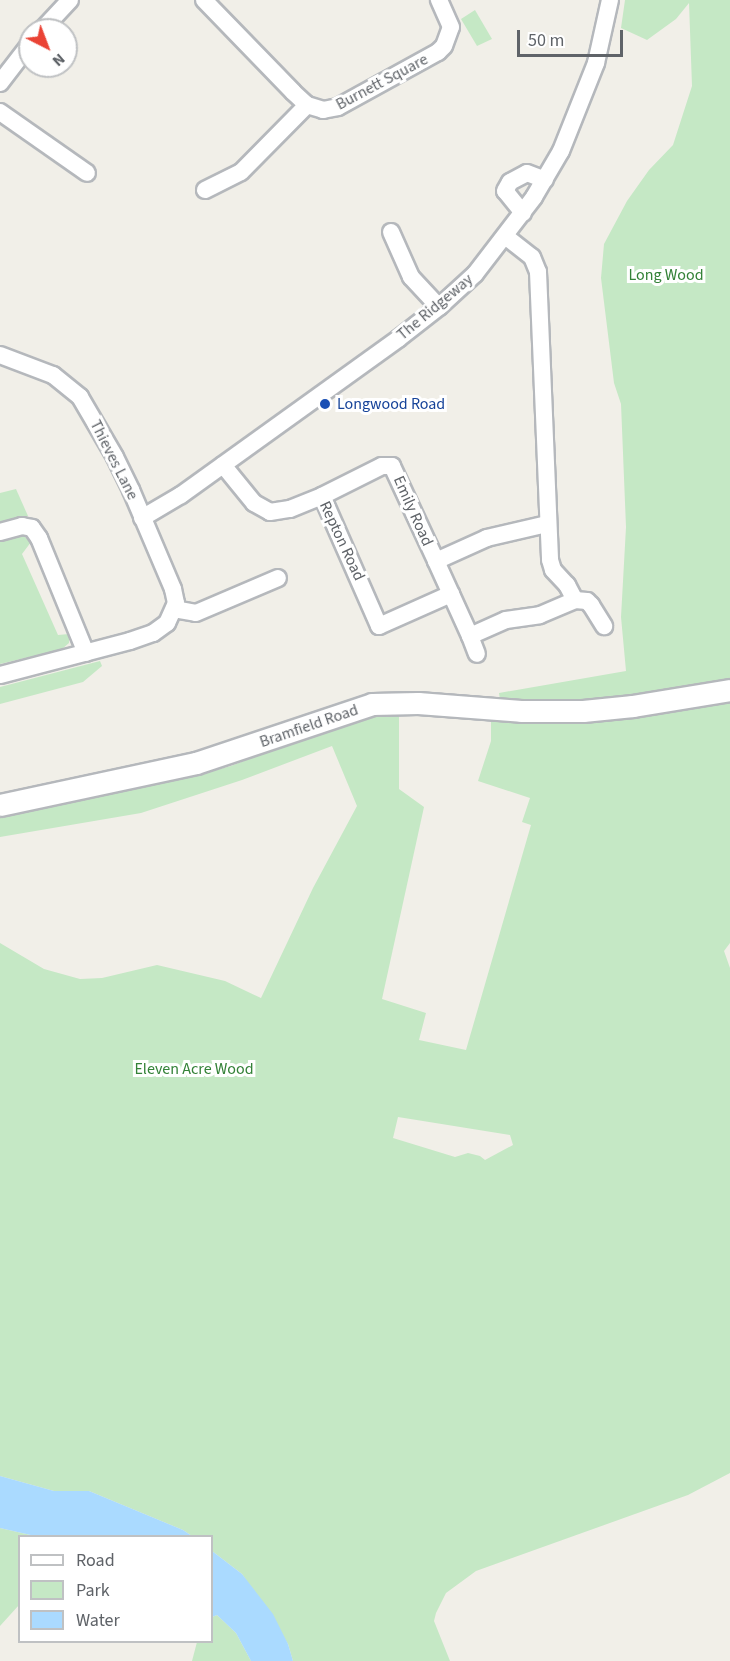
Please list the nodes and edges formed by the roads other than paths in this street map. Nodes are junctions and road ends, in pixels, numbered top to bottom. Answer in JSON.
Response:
{"nodes":[{"id":1,"x":70,"y":0,"type":"edge"},
{"id":2,"x":204,"y":0,"type":"edge"},
{"id":3,"x":439,"y":0,"type":"edge"},
{"id":4,"x":610,"y":0,"type":"edge"},
{"id":5,"x":53,"y":18,"type":"edge"},
{"id":6,"x":18,"y":60,"type":"edge"},
{"id":7,"x":0,"y":83,"type":"edge"},
{"id":8,"x":308,"y":105,"type":"junction"},
{"id":9,"x":0,"y":112,"type":"edge"},
{"id":10,"x":87,"y":173,"type":"dead end"},
{"id":11,"x":544,"y":180,"type":"junction"},
{"id":12,"x":205,"y":190,"type":"dead end"},
{"id":13,"x":523,"y":213,"type":"junction"},
{"id":14,"x":391,"y":232,"type":"dead end"},
{"id":15,"x":506,"y":236,"type":"junction"},
{"id":16,"x":439,"y":307,"type":"junction"},
{"id":17,"x":0,"y":355,"type":"edge"},
{"id":18,"x":223,"y":465,"type":"junction"},
{"id":19,"x":321,"y":495,"type":"junction"},
{"id":20,"x":142,"y":518,"type":"junction"},
{"id":21,"x":547,"y":524,"type":"junction"},
{"id":22,"x":0,"y":532,"type":"edge"},
{"id":23,"x":436,"y":561,"type":"junction"},
{"id":24,"x":278,"y":578,"type":"dead end"},
{"id":25,"x":451,"y":594,"type":"junction"},
{"id":26,"x":575,"y":600,"type":"junction"},
{"id":27,"x":174,"y":609,"type":"junction"},
{"id":28,"x":604,"y":626,"type":"dead end"},
{"id":29,"x":470,"y":636,"type":"junction"},
{"id":30,"x":86,"y":653,"type":"junction"},
{"id":31,"x":477,"y":654,"type":"dead end"},
{"id":32,"x":0,"y":675,"type":"edge"},
{"id":33,"x":730,"y":690,"type":"edge"},
{"id":34,"x":0,"y":805,"type":"edge"}],
"edges":[{"from":1,"to":5,"type":"street"},
{"from":2,"to":8,"type":"street"},
{"from":3,"to":8,"type":"street","name":"Burnett Square"},
{"from":4,"to":11,"type":"street","name":"The Ridgeway"},
{"from":6,"to":7,"type":"street"},
{"from":8,"to":12,"type":"street"},
{"from":9,"to":10,"type":"street"},
{"from":11,"to":13,"type":"street","name":"The Ridgeway"},
{"from":11,"to":13,"type":"street"},
{"from":13,"to":15,"type":"street","name":"The Ridgeway"},
{"from":14,"to":16,"type":"street"},
{"from":15,"to":16,"type":"street","name":"The Ridgeway"},
{"from":15,"to":21,"type":"street"},
{"from":16,"to":18,"type":"street","name":"The Ridgeway"},
{"from":17,"to":20,"type":"street","name":"Thieves Lane"},
{"from":18,"to":19,"type":"street","name":"Repton Road"},
{"from":18,"to":20,"type":"street","name":"The Ridgeway"},
{"from":19,"to":23,"type":"street","name":"Emily Road"},
{"from":19,"to":25,"type":"street","name":"Repton Road"},
{"from":20,"to":27,"type":"street","name":"Thieves Lane"},
{"from":21,"to":23,"type":"street"},
{"from":21,"to":26,"type":"street"},
{"from":22,"to":30,"type":"street"},
{"from":23,"to":25,"type":"street"},
{"from":24,"to":27,"type":"street"},
{"from":25,"to":29,"type":"street"},
{"from":26,"to":28,"type":"street"},
{"from":26,"to":29,"type":"street"},
{"from":27,"to":30,"type":"street"},
{"from":29,"to":31,"type":"street"},
{"from":30,"to":32,"type":"street"},
{"from":33,"to":34,"type":"street","name":"Bramfield Road"}]}
